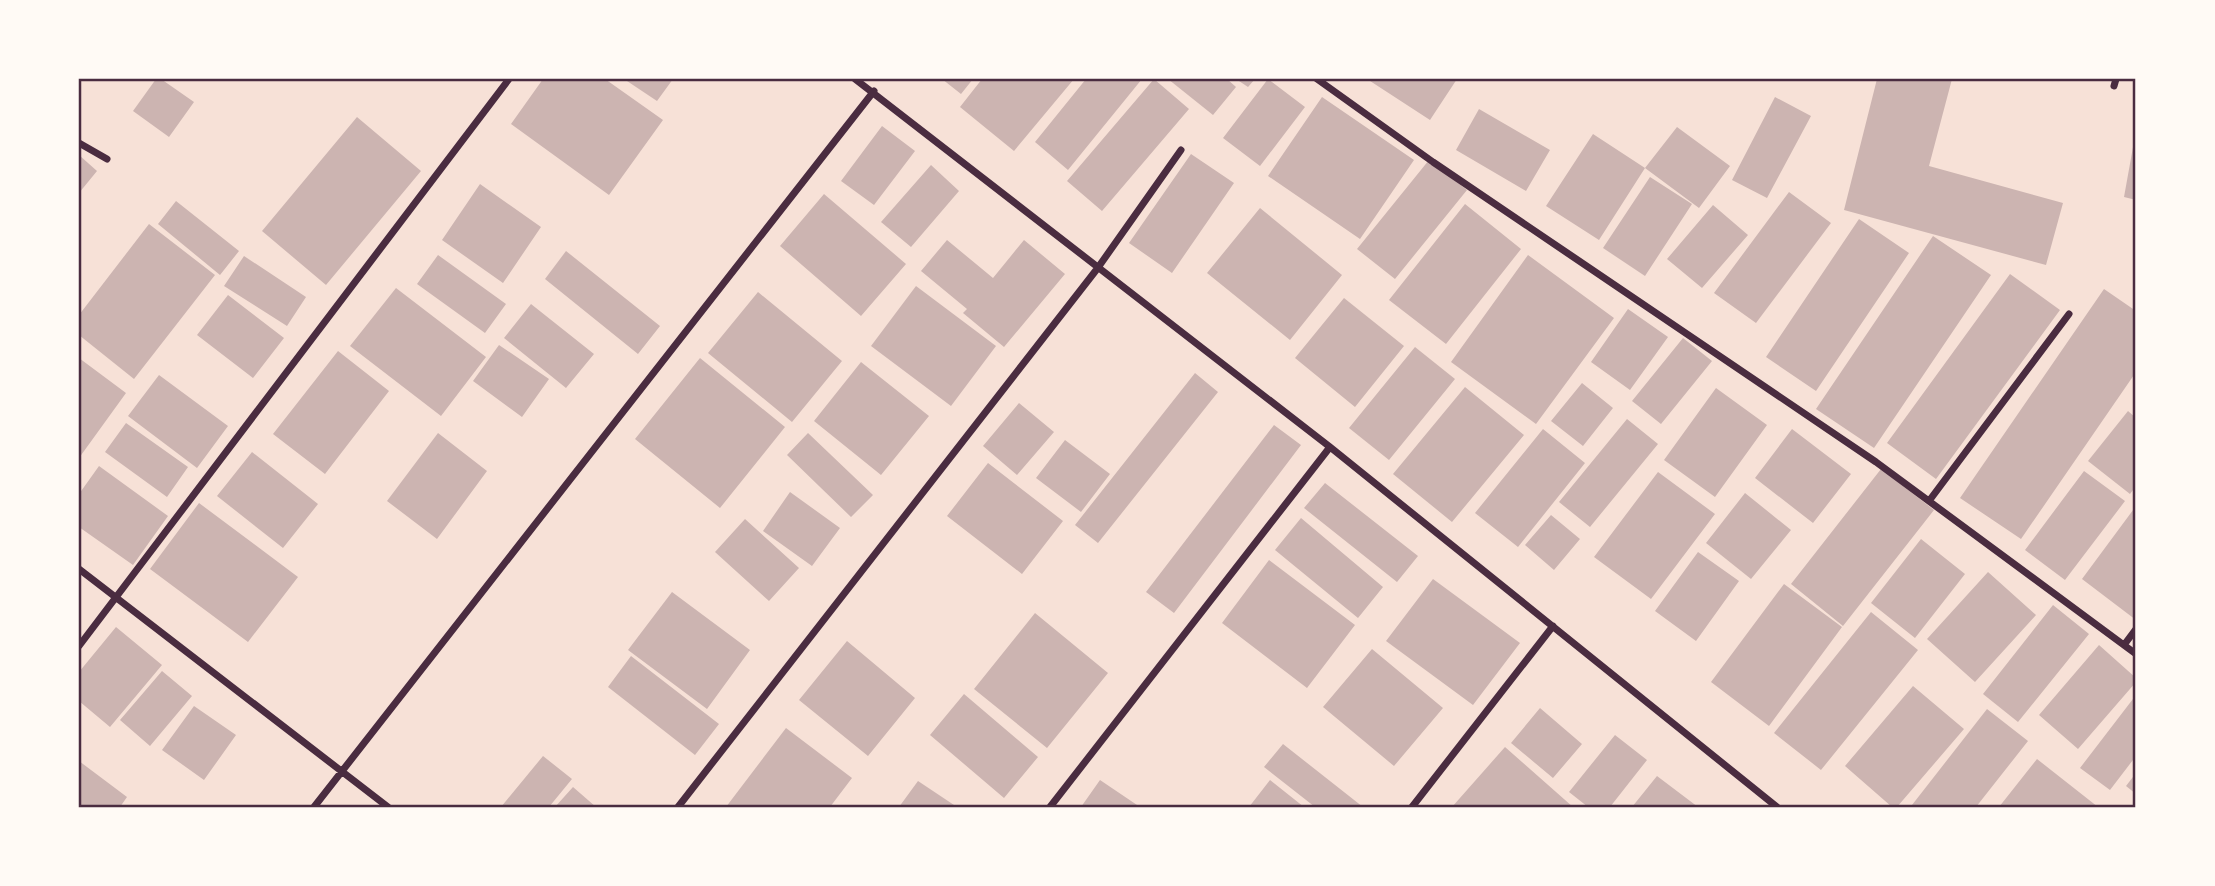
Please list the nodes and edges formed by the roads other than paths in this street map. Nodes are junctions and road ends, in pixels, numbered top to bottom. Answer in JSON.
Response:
{"nodes":[{"id":1,"x":509,"y":79,"type":"edge"},
{"id":2,"x":855,"y":79,"type":"edge"},
{"id":3,"x":1318,"y":79,"type":"edge"},
{"id":4,"x":874,"y":91,"type":"junction"},
{"id":5,"x":79,"y":143,"type":"edge"},
{"id":6,"x":1181,"y":150,"type":"dead end"},
{"id":7,"x":107,"y":159,"type":"dead end"},
{"id":8,"x":1097,"y":269,"type":"junction"},
{"id":9,"x":2069,"y":314,"type":"dead end"},
{"id":10,"x":1330,"y":447,"type":"junction"},
{"id":11,"x":1929,"y":501,"type":"junction"},
{"id":12,"x":79,"y":569,"type":"edge"},
{"id":13,"x":117,"y":598,"type":"junction"},
{"id":14,"x":1553,"y":626,"type":"junction"},
{"id":15,"x":2136,"y":629,"type":"edge"},
{"id":16,"x":2124,"y":645,"type":"junction"},
{"id":17,"x":79,"y":646,"type":"edge"},
{"id":18,"x":2136,"y":654,"type":"edge"},
{"id":19,"x":342,"y":772,"type":"junction"},
{"id":20,"x":314,"y":807,"type":"edge"},
{"id":21,"x":388,"y":807,"type":"edge"},
{"id":22,"x":678,"y":807,"type":"edge"},
{"id":23,"x":1050,"y":807,"type":"edge"},
{"id":24,"x":1412,"y":807,"type":"edge"},
{"id":25,"x":1776,"y":807,"type":"edge"}],
"edges":[{"from":1,"to":13,"type":"street"},
{"from":2,"to":4,"type":"street"},
{"from":3,"to":11,"type":"street"},
{"from":4,"to":8,"type":"street"},
{"from":4,"to":19,"type":"street"},
{"from":5,"to":7,"type":"street"},
{"from":6,"to":8,"type":"street"},
{"from":8,"to":10,"type":"street"},
{"from":8,"to":22,"type":"street"},
{"from":9,"to":11,"type":"street"},
{"from":10,"to":14,"type":"street"},
{"from":10,"to":23,"type":"street"},
{"from":11,"to":16,"type":"street"},
{"from":12,"to":13,"type":"street"},
{"from":13,"to":17,"type":"street"},
{"from":13,"to":19,"type":"street"},
{"from":14,"to":24,"type":"street"},
{"from":14,"to":25,"type":"street"},
{"from":15,"to":16,"type":"street"},
{"from":16,"to":18,"type":"street"},
{"from":19,"to":20,"type":"street"},
{"from":19,"to":21,"type":"street"}]}
